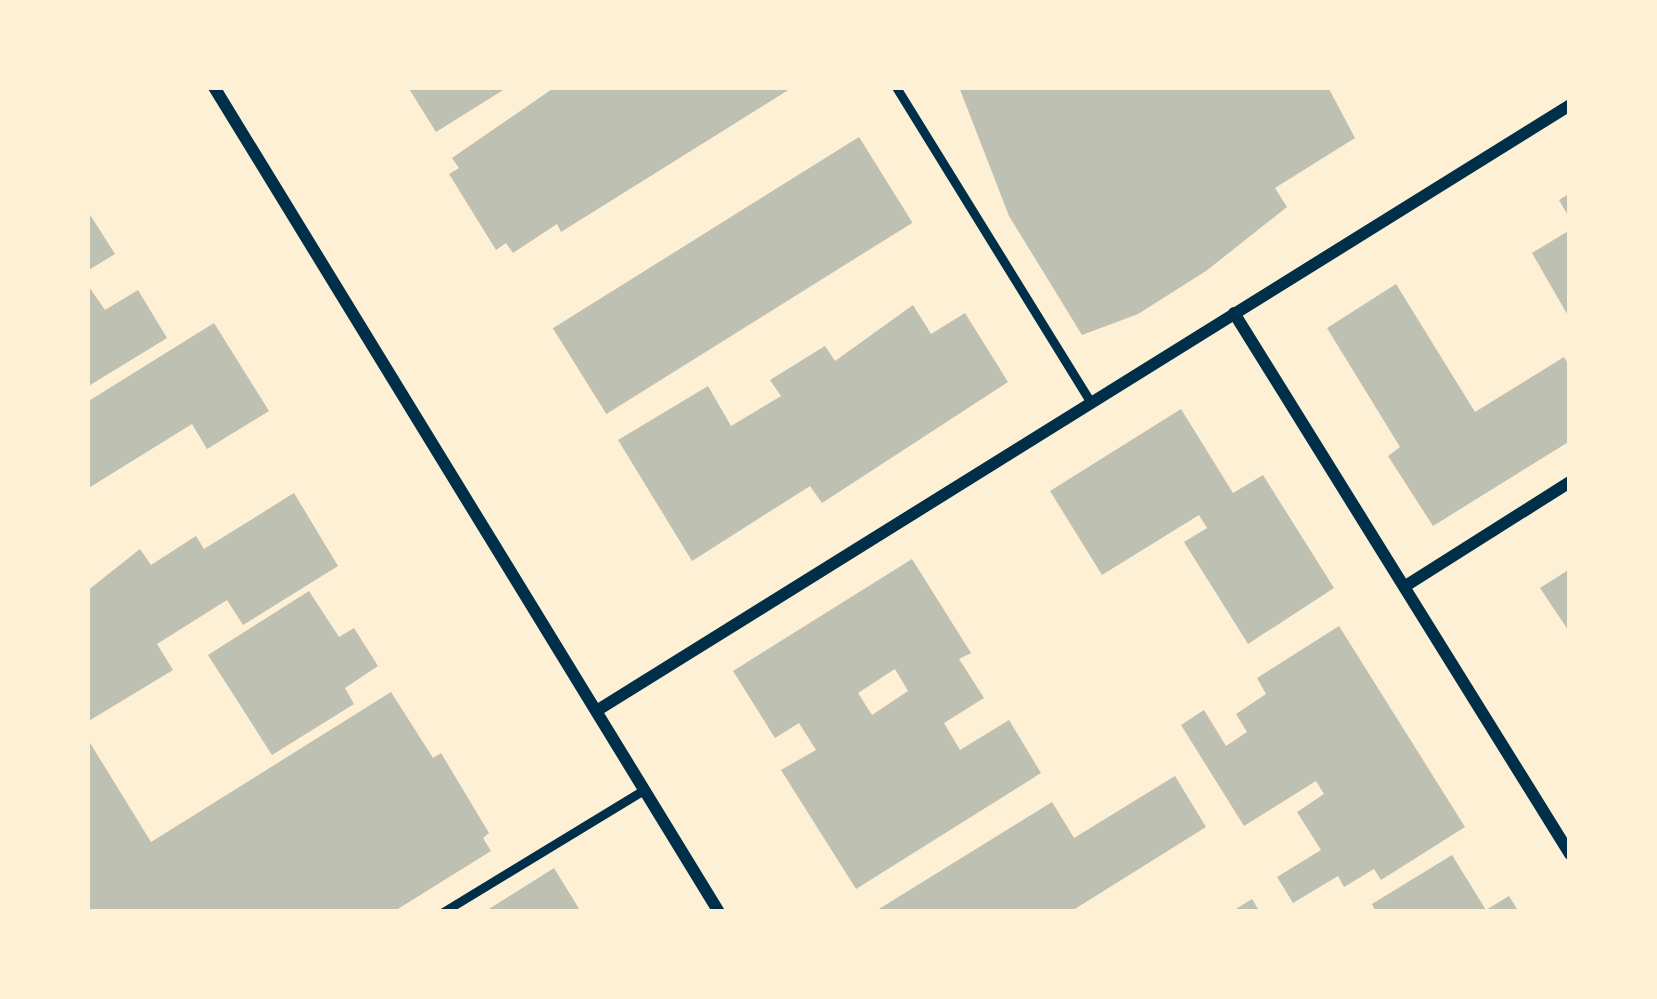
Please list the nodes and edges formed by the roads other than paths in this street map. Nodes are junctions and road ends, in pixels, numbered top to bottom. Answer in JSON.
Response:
{"nodes":[{"id":1,"x":214,"y":87,"type":"edge"},
{"id":2,"x":896,"y":87,"type":"edge"},
{"id":3,"x":1570,"y":105,"type":"edge"},
{"id":4,"x":1234,"y":313,"type":"junction"},
{"id":5,"x":1091,"y":404,"type":"junction"},
{"id":6,"x":1570,"y":482,"type":"edge"},
{"id":7,"x":1407,"y":585,"type":"junction"},
{"id":8,"x":601,"y":708,"type":"junction"},
{"id":9,"x":644,"y":790,"type":"junction"},
{"id":10,"x":1570,"y":854,"type":"edge"},
{"id":11,"x":443,"y":912,"type":"edge"},
{"id":12,"x":719,"y":912,"type":"edge"}],
"edges":[{"from":1,"to":8,"type":"street"},
{"from":2,"to":5,"type":"lane"},
{"from":3,"to":4,"type":"street"},
{"from":4,"to":5,"type":"street"},
{"from":4,"to":7,"type":"street"},
{"from":5,"to":8,"type":"street"},
{"from":6,"to":7,"type":"street"},
{"from":7,"to":10,"type":"street"},
{"from":8,"to":9,"type":"street"},
{"from":9,"to":11,"type":"lane"},
{"from":9,"to":12,"type":"street"}]}
